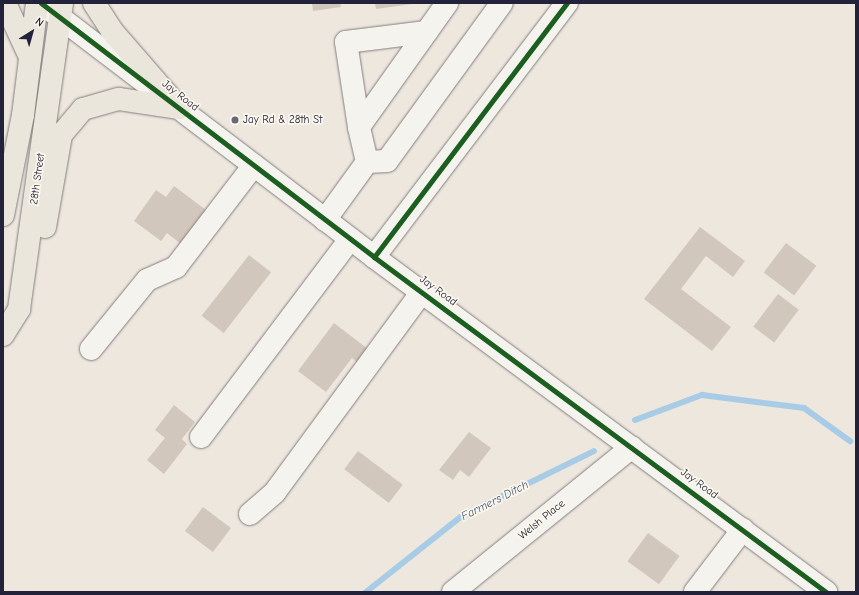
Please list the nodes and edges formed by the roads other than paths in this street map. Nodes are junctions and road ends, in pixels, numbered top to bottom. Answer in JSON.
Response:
{"nodes":[{"id":1,"x":5,"y":3,"type":"edge"},
{"id":2,"x":37,"y":3,"type":"edge"},
{"id":3,"x":41,"y":3,"type":"edge"},
{"id":4,"x":94,"y":3,"type":"edge"},
{"id":5,"x":447,"y":3,"type":"edge"},
{"id":6,"x":502,"y":3,"type":"edge"},
{"id":7,"x":567,"y":3,"type":"edge"},
{"id":8,"x":61,"y":10,"type":"edge"},
{"id":9,"x":426,"y":32,"type":"junction"},
{"id":10,"x":30,"y":57,"type":"junction"},
{"id":11,"x":179,"y":108,"type":"junction"},
{"id":12,"x":359,"y":127,"type":"junction"},
{"id":13,"x":367,"y":162,"type":"junction"},
{"id":14,"x":254,"y":165,"type":"junction"},
{"id":15,"x":3,"y":215,"type":"edge"},
{"id":16,"x":325,"y":220,"type":"junction"},
{"id":17,"x":350,"y":239,"type":"junction"},
{"id":18,"x":374,"y":257,"type":"junction"},
{"id":19,"x":422,"y":292,"type":"junction"},
{"id":20,"x":19,"y":309,"type":"junction"},
{"id":21,"x":3,"y":336,"type":"edge"},
{"id":22,"x":91,"y":349,"type":"dead end"},
{"id":23,"x":201,"y":437,"type":"dead end"},
{"id":24,"x":632,"y":447,"type":"junction"},
{"id":25,"x":250,"y":514,"type":"dead end"},
{"id":26,"x":743,"y":529,"type":"junction"},
{"id":27,"x":453,"y":592,"type":"edge"},
{"id":28,"x":695,"y":592,"type":"edge"},
{"id":29,"x":826,"y":592,"type":"edge"}],
"edges":[{"from":1,"to":10,"type":"highway"},
{"from":2,"to":10,"type":"highway"},
{"from":3,"to":8,"type":"street","name":"Jay Road"},
{"from":4,"to":11,"type":"highway"},
{"from":5,"to":9,"type":"street"},
{"from":6,"to":13,"type":"street"},
{"from":7,"to":18,"type":"street"},
{"from":8,"to":11,"type":"street","name":"Jay Road"},
{"from":8,"to":20,"type":"highway","name":"28th Street"},
{"from":9,"to":12,"type":"street"},
{"from":9,"to":12,"type":"street"},
{"from":10,"to":15,"type":"highway"},
{"from":11,"to":14,"type":"street","name":"Jay Road"},
{"from":11,"to":20,"type":"highway"},
{"from":12,"to":13,"type":"street"},
{"from":13,"to":16,"type":"street"},
{"from":14,"to":16,"type":"street","name":"Jay Road"},
{"from":14,"to":22,"type":"street"},
{"from":16,"to":17,"type":"street","name":"Jay Road"},
{"from":17,"to":18,"type":"street","name":"Jay Road"},
{"from":17,"to":23,"type":"street"},
{"from":18,"to":19,"type":"street","name":"Jay Road"},
{"from":19,"to":24,"type":"street","name":"Jay Road"},
{"from":19,"to":25,"type":"street"},
{"from":20,"to":21,"type":"highway","name":"28th Street"},
{"from":24,"to":26,"type":"street","name":"Jay Road"},
{"from":24,"to":27,"type":"street","name":"Welsh Place"},
{"from":26,"to":28,"type":"street"},
{"from":26,"to":29,"type":"street","name":"Jay Road"}]}
